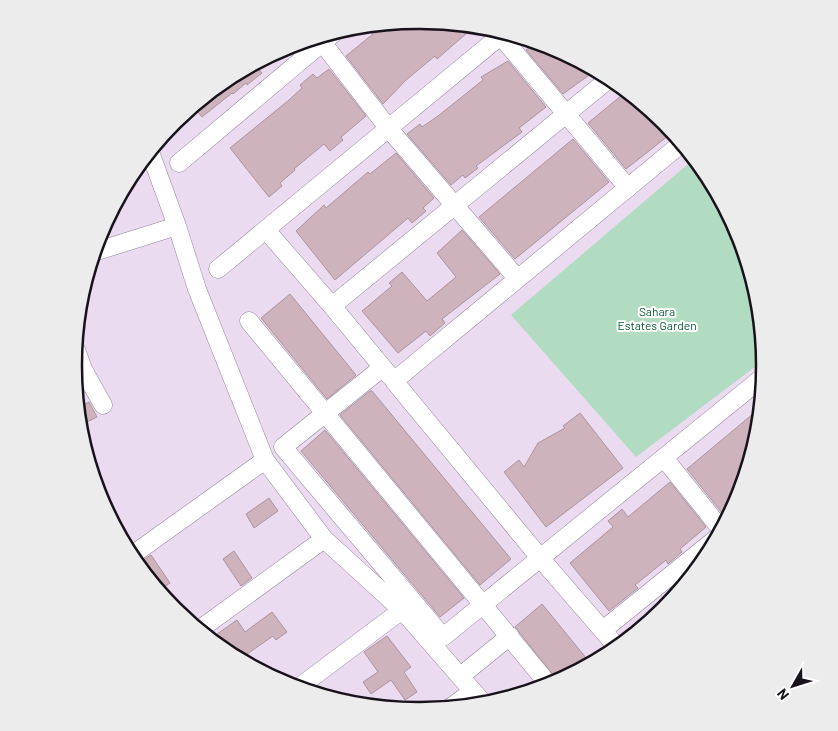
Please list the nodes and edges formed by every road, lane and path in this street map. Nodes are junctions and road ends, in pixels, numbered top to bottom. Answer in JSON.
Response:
{"nodes":[{"id":1,"x":494,"y":37,"type":"edge"},
{"id":2,"x":507,"y":40,"type":"edge"},
{"id":3,"x":329,"y":41,"type":"edge"},
{"id":4,"x":316,"y":45,"type":"edge"},
{"id":5,"x":603,"y":84,"type":"edge"},
{"id":6,"x":566,"y":113,"type":"junction"},
{"id":7,"x":389,"y":129,"type":"junction"},
{"id":8,"x":676,"y":148,"type":"edge"},
{"id":9,"x":153,"y":159,"type":"edge"},
{"id":10,"x":179,"y":163,"type":"dead end"},
{"id":11,"x":628,"y":188,"type":"junction"},
{"id":12,"x":453,"y":206,"type":"junction"},
{"id":13,"x":177,"y":226,"type":"junction"},
{"id":14,"x":266,"y":230,"type":"junction"},
{"id":15,"x":103,"y":249,"type":"edge"},
{"id":16,"x":218,"y":269,"type":"dead end"},
{"id":17,"x":516,"y":278,"type":"junction"},
{"id":18,"x":332,"y":306,"type":"junction"},
{"id":19,"x":250,"y":321,"type":"dead end"},
{"id":20,"x":382,"y":368,"type":"junction"},
{"id":21,"x":82,"y":376,"type":"edge"},
{"id":22,"x":394,"y":381,"type":"junction"},
{"id":23,"x":755,"y":382,"type":"edge"},
{"id":24,"x":103,"y":405,"type":"dead end"},
{"id":25,"x":327,"y":413,"type":"junction"},
{"id":26,"x":664,"y":458,"type":"junction"},
{"id":27,"x":264,"y":460,"type":"junction"},
{"id":28,"x":716,"y":523,"type":"edge"},
{"id":29,"x":324,"y":539,"type":"junction"},
{"id":30,"x":138,"y":551,"type":"edge"},
{"id":31,"x":700,"y":552,"type":"edge"},
{"id":32,"x":540,"y":559,"type":"junction"},
{"id":33,"x":484,"y":604,"type":"junction"},
{"id":34,"x":402,"y":610,"type":"junction"},
{"id":35,"x":205,"y":626,"type":"edge"},
{"id":36,"x":603,"y":630,"type":"junction"},
{"id":37,"x":510,"y":636,"type":"junction"},
{"id":38,"x":612,"y":641,"type":"edge"},
{"id":39,"x":468,"y":670,"type":"dead end"},
{"id":40,"x":544,"y":678,"type":"edge"},
{"id":41,"x":306,"y":682,"type":"edge"},
{"id":42,"x":473,"y":691,"type":"junction"},
{"id":43,"x":478,"y":697,"type":"edge"},
{"id":44,"x":462,"y":699,"type":"edge"}],
"edges":[{"from":1,"to":7,"type":"street"},
{"from":2,"to":6,"type":"street"},
{"from":3,"to":7,"type":"street"},
{"from":4,"to":10,"type":"street"},
{"from":5,"to":6,"type":"street"},
{"from":6,"to":11,"type":"street"},
{"from":6,"to":12,"type":"street"},
{"from":7,"to":12,"type":"street"},
{"from":7,"to":14,"type":"street"},
{"from":8,"to":11,"type":"street"},
{"from":9,"to":13,"type":"street"},
{"from":11,"to":17,"type":"street"},
{"from":12,"to":17,"type":"street"},
{"from":12,"to":18,"type":"street"},
{"from":13,"to":15,"type":"street"},
{"from":13,"to":27,"type":"street"},
{"from":14,"to":16,"type":"street"},
{"from":14,"to":18,"type":"street"},
{"from":17,"to":22,"type":"street"},
{"from":18,"to":20,"type":"street"},
{"from":19,"to":25,"type":"street"},
{"from":20,"to":22,"type":"street"},
{"from":20,"to":25,"type":"street"},
{"from":21,"to":24,"type":"street"},
{"from":22,"to":32,"type":"street"},
{"from":23,"to":26,"type":"street"},
{"from":25,"to":33,"type":"street"},
{"from":25,"to":33,"type":"street"},
{"from":26,"to":28,"type":"street"},
{"from":26,"to":32,"type":"street"},
{"from":27,"to":29,"type":"street"},
{"from":27,"to":30,"type":"street"},
{"from":29,"to":34,"type":"street"},
{"from":29,"to":35,"type":"street"},
{"from":31,"to":36,"type":"street"},
{"from":32,"to":33,"type":"street"},
{"from":32,"to":36,"type":"street"},
{"from":33,"to":37,"type":"street"},
{"from":34,"to":41,"type":"street"},
{"from":34,"to":42,"type":"street"},
{"from":36,"to":38,"type":"street"},
{"from":37,"to":39,"type":"street"},
{"from":37,"to":40,"type":"street"},
{"from":42,"to":43,"type":"street"},
{"from":42,"to":44,"type":"street"}]}
